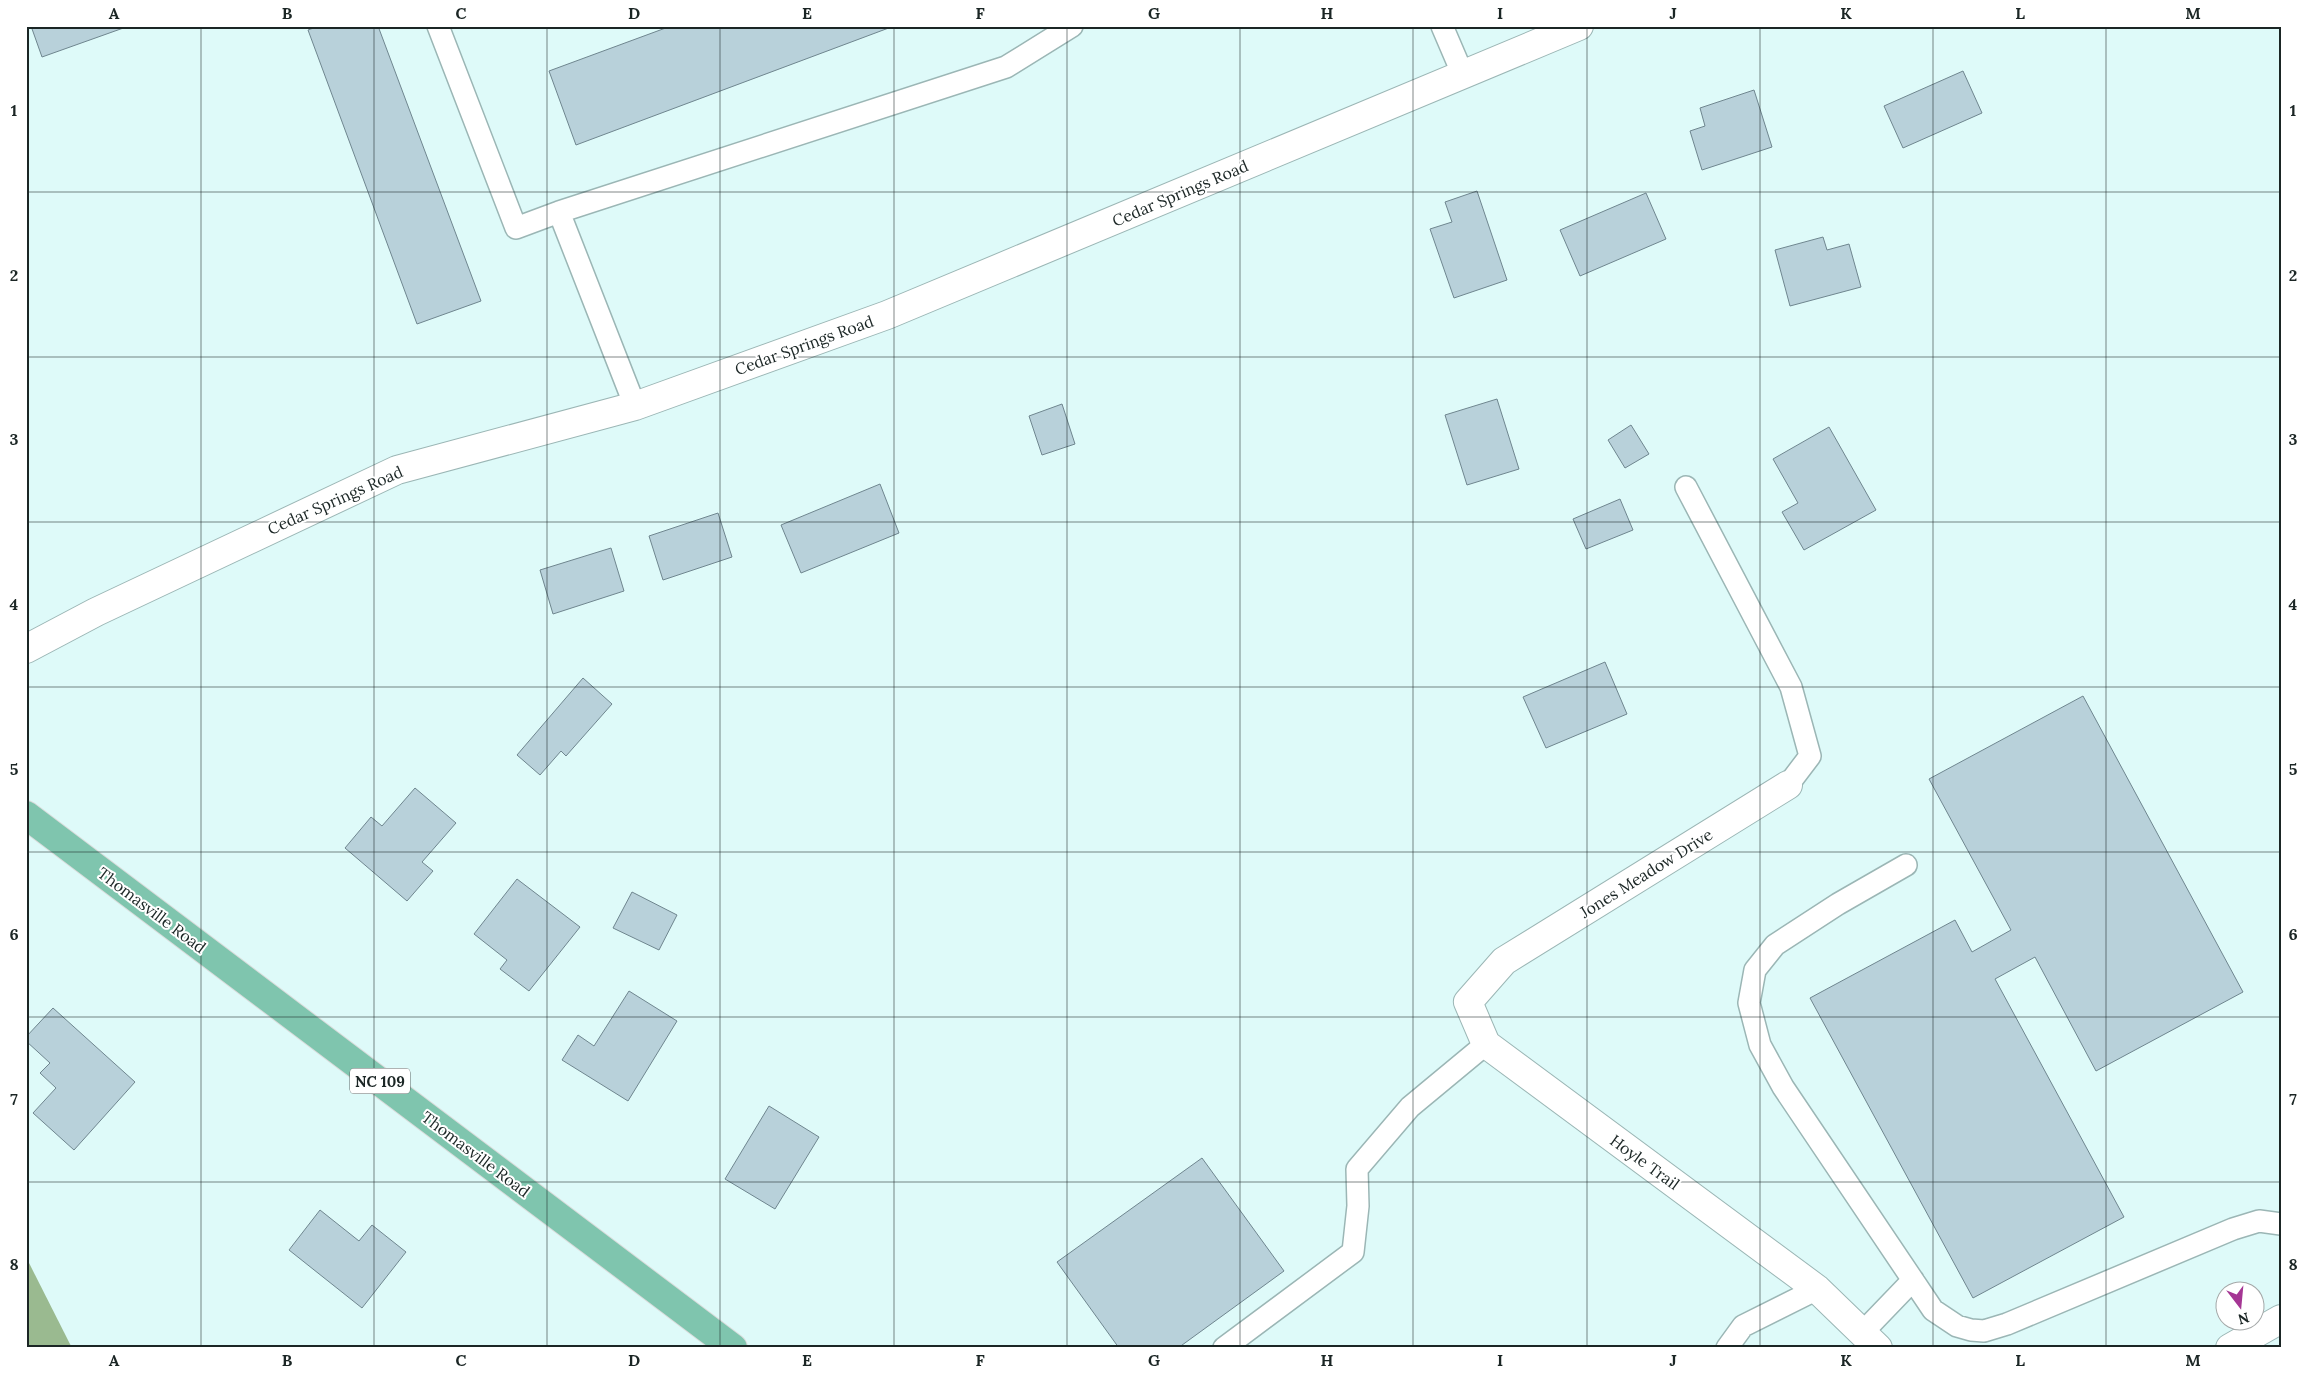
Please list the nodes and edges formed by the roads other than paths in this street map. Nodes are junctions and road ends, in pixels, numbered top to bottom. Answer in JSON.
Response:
{"nodes":[{"id":1,"x":438,"y":26,"type":"edge"},
{"id":2,"x":1072,"y":26,"type":"edge"},
{"id":3,"x":1442,"y":26,"type":"edge"},
{"id":4,"x":1579,"y":26,"type":"edge"},
{"id":5,"x":1463,"y":75,"type":"junction"},
{"id":6,"x":559,"y":212,"type":"junction"},
{"id":7,"x":635,"y":406,"type":"junction"},
{"id":8,"x":1686,"y":487,"type":"dead end"},
{"id":9,"x":26,"y":649,"type":"edge"},
{"id":10,"x":1788,"y":785,"type":"joint"},
{"id":11,"x":26,"y":815,"type":"edge"},
{"id":12,"x":1906,"y":865,"type":"dead end"},
{"id":13,"x":1486,"y":1044,"type":"junction"},
{"id":14,"x":2281,"y":1224,"type":"edge"},
{"id":15,"x":1913,"y":1280,"type":"junction"},
{"id":16,"x":1817,"y":1289,"type":"junction"},
{"id":17,"x":2281,"y":1319,"type":"edge"},
{"id":18,"x":1870,"y":1340,"type":"edge"},
{"id":19,"x":733,"y":1348,"type":"edge"},
{"id":20,"x":1224,"y":1348,"type":"edge"},
{"id":21,"x":1727,"y":1348,"type":"edge"},
{"id":22,"x":2230,"y":1348,"type":"edge"}],
"edges":[{"from":1,"to":6,"type":"lane"},
{"from":2,"to":6,"type":"lane"},
{"from":3,"to":5,"type":"lane"},
{"from":4,"to":5,"type":"street","name":"Cedar Springs Road"},
{"from":5,"to":7,"type":"street","name":"Cedar Springs Road"},
{"from":6,"to":7,"type":"lane"},
{"from":7,"to":9,"type":"street","name":"Cedar Springs Road"},
{"from":8,"to":10,"type":"lane"},
{"from":10,"to":13,"type":"street","name":"Jones Meadow Drive"},
{"from":11,"to":19,"type":"main road","name":"Thomasville Road","number":"NC 109"},
{"from":12,"to":15,"type":"lane"},
{"from":13,"to":16,"type":"street","name":"Hoyle Trail"},
{"from":13,"to":20,"type":"lane"},
{"from":14,"to":15,"type":"lane"},
{"from":15,"to":18,"type":"lane"},
{"from":16,"to":18,"type":"street","name":"Hoyle Trail"},
{"from":16,"to":21,"type":"lane"},
{"from":17,"to":22,"type":"street"}]}
